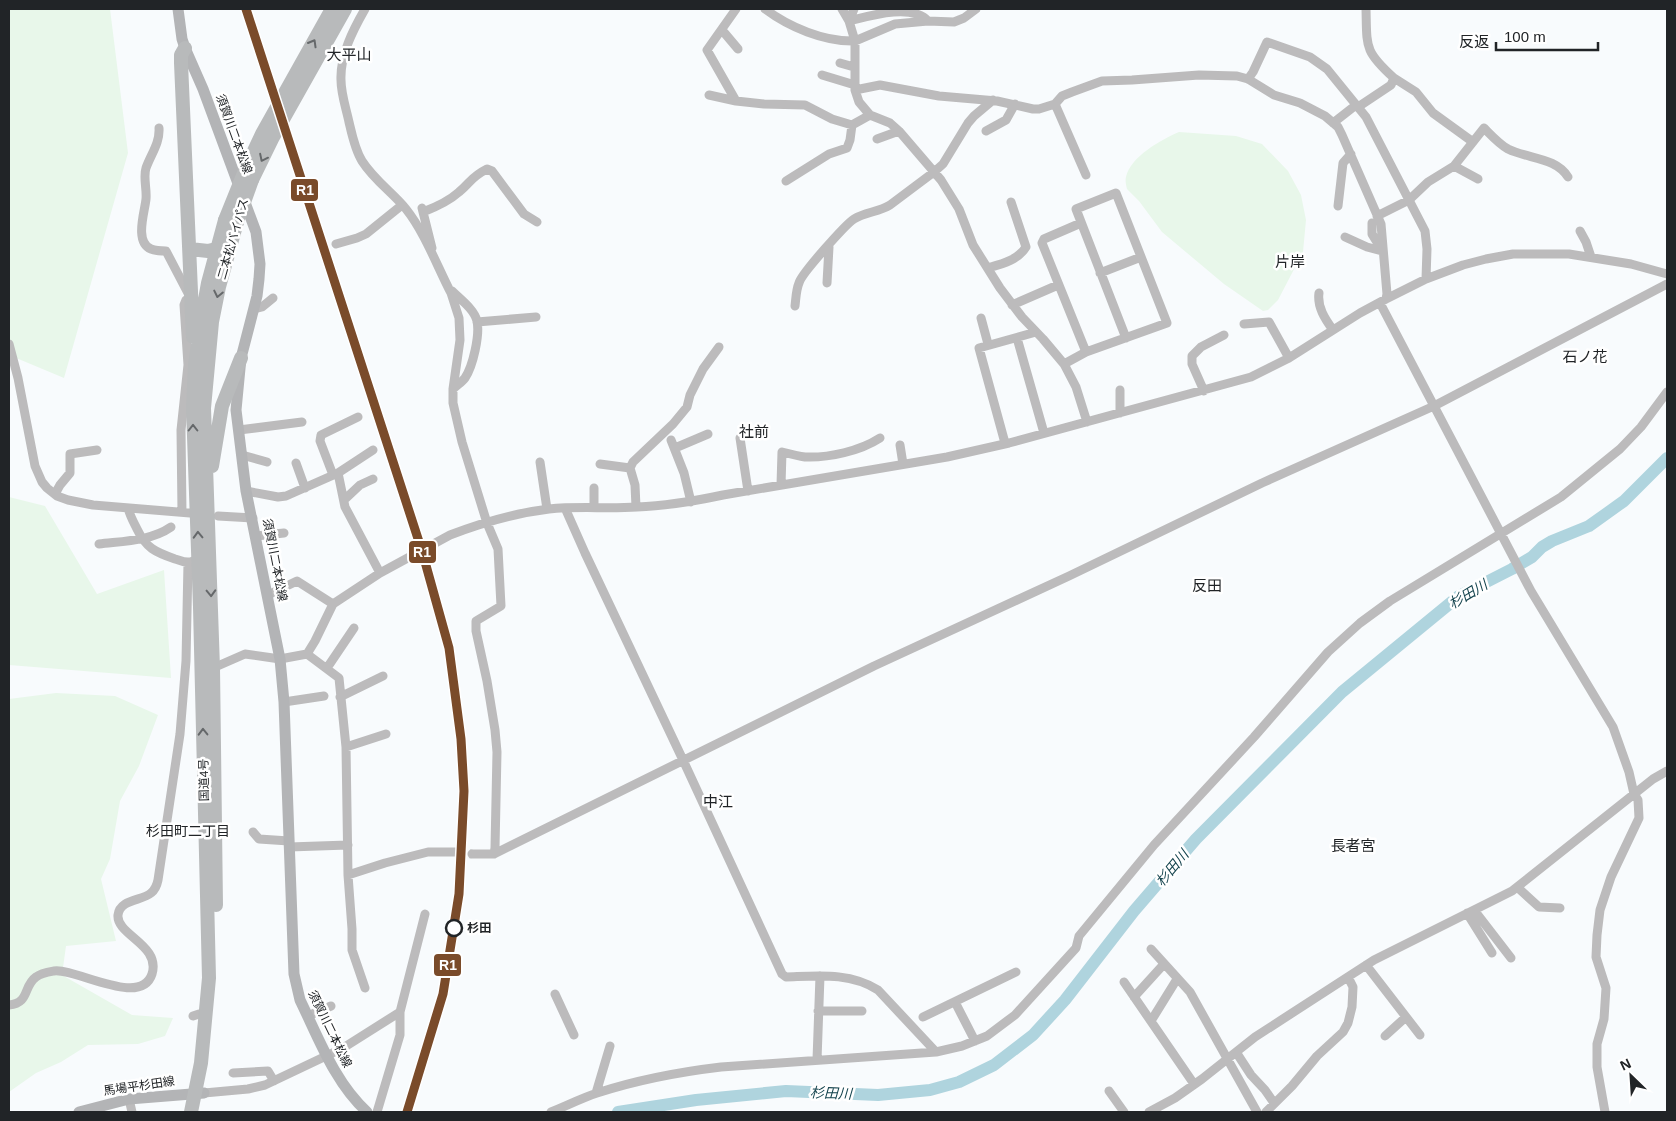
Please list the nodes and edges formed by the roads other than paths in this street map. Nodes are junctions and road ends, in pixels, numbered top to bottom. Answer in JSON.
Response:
{"nodes":[{"id":1,"x":178,"y":9,"type":"edge"},
{"id":2,"x":332,"y":9,"type":"edge"},
{"id":3,"x":345,"y":9,"type":"edge"},
{"id":4,"x":365,"y":9,"type":"edge"},
{"id":5,"x":736,"y":9,"type":"edge"},
{"id":6,"x":765,"y":9,"type":"edge"},
{"id":7,"x":842,"y":9,"type":"edge"},
{"id":8,"x":854,"y":9,"type":"edge"},
{"id":9,"x":974,"y":9,"type":"edge"},
{"id":10,"x":1366,"y":9,"type":"edge"},
{"id":11,"x":876,"y":12,"type":"edge"},
{"id":12,"x":849,"y":21,"type":"junction"},
{"id":13,"x":928,"y":22,"type":"junction"},
{"id":14,"x":722,"y":30,"type":"junction"},
{"id":15,"x":855,"y":40,"type":"junction"},
{"id":16,"x":184,"y":48,"type":"junction"},
{"id":17,"x":738,"y":49,"type":"dead end"},
{"id":18,"x":840,"y":63,"type":"dead end"},
{"id":19,"x":854,"y":67,"type":"junction"},
{"id":20,"x":822,"y":75,"type":"dead end"},
{"id":21,"x":1394,"y":78,"type":"junction"},
{"id":22,"x":1248,"y":79,"type":"junction"},
{"id":23,"x":298,"y":80,"type":"junction"},
{"id":24,"x":855,"y":88,"type":"junction"},
{"id":25,"x":709,"y":95,"type":"dead end"},
{"id":26,"x":993,"y":100,"type":"junction"},
{"id":27,"x":736,"y":101,"type":"junction"},
{"id":28,"x":1015,"y":104,"type":"junction"},
{"id":29,"x":1055,"y":104,"type":"junction"},
{"id":30,"x":1357,"y":106,"type":"junction"},
{"id":31,"x":870,"y":115,"type":"junction"},
{"id":32,"x":1333,"y":122,"type":"junction"},
{"id":33,"x":852,"y":125,"type":"junction"},
{"id":34,"x":159,"y":128,"type":"dead end"},
{"id":35,"x":899,"y":131,"type":"junction"},
{"id":36,"x":986,"y":131,"type":"dead end"},
{"id":37,"x":877,"y":139,"type":"dead end"},
{"id":38,"x":1473,"y":142,"type":"junction"},
{"id":39,"x":1351,"y":154,"type":"junction"},
{"id":40,"x":1454,"y":166,"type":"junction"},
{"id":41,"x":934,"y":172,"type":"junction"},
{"id":42,"x":1086,"y":176,"type":"dead end"},
{"id":43,"x":1568,"y":177,"type":"dead end"},
{"id":44,"x":1478,"y":179,"type":"dead end"},
{"id":45,"x":786,"y":181,"type":"dead end"},
{"id":46,"x":1409,"y":200,"type":"junction"},
{"id":47,"x":1011,"y":202,"type":"dead end"},
{"id":48,"x":402,"y":205,"type":"junction"},
{"id":49,"x":1338,"y":206,"type":"dead end"},
{"id":50,"x":1374,"y":219,"type":"junction"},
{"id":51,"x":537,"y":222,"type":"dead end"},
{"id":52,"x":1081,"y":223,"type":"junction"},
{"id":53,"x":1580,"y":231,"type":"dead end"},
{"id":54,"x":1345,"y":237,"type":"dead end"},
{"id":55,"x":336,"y":244,"type":"dead end"},
{"id":56,"x":224,"y":247,"type":"junction"},
{"id":57,"x":829,"y":247,"type":"junction"},
{"id":58,"x":190,"y":249,"type":"junction"},
{"id":59,"x":1382,"y":251,"type":"junction"},
{"id":60,"x":432,"y":256,"type":"junction"},
{"id":61,"x":1141,"y":257,"type":"junction"},
{"id":62,"x":1591,"y":257,"type":"junction"},
{"id":63,"x":988,"y":268,"type":"junction"},
{"id":64,"x":1100,"y":273,"type":"junction"},
{"id":65,"x":1667,"y":274,"type":"edge"},
{"id":66,"x":1426,"y":279,"type":"junction"},
{"id":67,"x":827,"y":283,"type":"dead end"},
{"id":68,"x":1667,"y":284,"type":"edge"},
{"id":69,"x":1058,"y":285,"type":"junction"},
{"id":70,"x":448,"y":288,"type":"junction"},
{"id":71,"x":1318,"y":293,"type":"dead end"},
{"id":72,"x":190,"y":296,"type":"junction"},
{"id":73,"x":273,"y":298,"type":"dead end"},
{"id":74,"x":1383,"y":301,"type":"junction"},
{"id":75,"x":1012,"y":305,"type":"junction"},
{"id":76,"x":795,"y":306,"type":"dead end"},
{"id":77,"x":254,"y":309,"type":"junction"},
{"id":78,"x":536,"y":317,"type":"dead end"},
{"id":79,"x":981,"y":318,"type":"dead end"},
{"id":80,"x":477,"y":322,"type":"junction"},
{"id":81,"x":1244,"y":324,"type":"dead end"},
{"id":82,"x":1333,"y":330,"type":"junction"},
{"id":83,"x":1036,"y":332,"type":"junction"},
{"id":84,"x":1224,"y":335,"type":"dead end"},
{"id":85,"x":1017,"y":338,"type":"junction"},
{"id":86,"x":1126,"y":338,"type":"junction"},
{"id":87,"x":9,"y":344,"type":"edge"},
{"id":88,"x":988,"y":344,"type":"junction"},
{"id":89,"x":719,"y":347,"type":"dead end"},
{"id":90,"x":1086,"y":352,"type":"junction"},
{"id":91,"x":241,"y":358,"type":"junction"},
{"id":92,"x":1290,"y":358,"type":"junction"},
{"id":93,"x":1064,"y":364,"type":"junction"},
{"id":94,"x":195,"y":365,"type":"junction"},
{"id":95,"x":453,"y":389,"type":"junction"},
{"id":96,"x":1120,"y":390,"type":"dead end"},
{"id":97,"x":1204,"y":391,"type":"junction"},
{"id":98,"x":1667,"y":392,"type":"edge"},
{"id":99,"x":1434,"y":406,"type":"junction"},
{"id":100,"x":1120,"y":413,"type":"junction"},
{"id":101,"x":358,"y":417,"type":"dead end"},
{"id":102,"x":302,"y":422,"type":"dead end"},
{"id":103,"x":1087,"y":422,"type":"junction"},
{"id":104,"x":238,"y":430,"type":"junction"},
{"id":105,"x":1044,"y":433,"type":"junction"},
{"id":106,"x":708,"y":434,"type":"dead end"},
{"id":107,"x":740,"y":438,"type":"dead end"},
{"id":108,"x":880,"y":438,"type":"dead end"},
{"id":109,"x":1005,"y":444,"type":"junction"},
{"id":110,"x":900,"y":445,"type":"dead end"},
{"id":111,"x":98,"y":450,"type":"dead end"},
{"id":112,"x":373,"y":450,"type":"dead end"},
{"id":113,"x":242,"y":455,"type":"junction"},
{"id":114,"x":267,"y":462,"type":"dead end"},
{"id":115,"x":540,"y":462,"type":"dead end"},
{"id":116,"x":296,"y":463,"type":"dead end"},
{"id":117,"x":600,"y":464,"type":"dead end"},
{"id":118,"x":903,"y":464,"type":"junction"},
{"id":119,"x":630,"y":468,"type":"junction"},
{"id":120,"x":336,"y":474,"type":"junction"},
{"id":121,"x":196,"y":477,"type":"joint"},
{"id":122,"x":373,"y":478,"type":"dead end"},
{"id":123,"x":781,"y":485,"type":"junction"},
{"id":124,"x":305,"y":488,"type":"junction"},
{"id":125,"x":594,"y":488,"type":"dead end"},
{"id":126,"x":246,"y":491,"type":"junction"},
{"id":127,"x":748,"y":491,"type":"junction"},
{"id":128,"x":208,"y":492,"type":"junction"},
{"id":129,"x":55,"y":494,"type":"junction"},
{"id":130,"x":344,"y":500,"type":"junction"},
{"id":131,"x":691,"y":502,"type":"junction"},
{"id":132,"x":636,"y":507,"type":"junction"},
{"id":133,"x":128,"y":508,"type":"junction"},
{"id":134,"x":566,"y":508,"type":"junction"},
{"id":135,"x":594,"y":508,"type":"junction"},
{"id":136,"x":548,"y":509,"type":"junction"},
{"id":137,"x":218,"y":516,"type":"dead end"},
{"id":138,"x":253,"y":518,"type":"junction"},
{"id":139,"x":487,"y":523,"type":"junction"},
{"id":140,"x":171,"y":527,"type":"dead end"},
{"id":141,"x":284,"y":533,"type":"dead end"},
{"id":142,"x":256,"y":536,"type":"junction"},
{"id":143,"x":1502,"y":536,"type":"junction"},
{"id":144,"x":141,"y":538,"type":"junction"},
{"id":145,"x":99,"y":544,"type":"dead end"},
{"id":146,"x":193,"y":561,"type":"junction"},
{"id":147,"x":380,"y":573,"type":"junction"},
{"id":148,"x":268,"y":595,"type":"junction"},
{"id":149,"x":333,"y":604,"type":"junction"},
{"id":150,"x":354,"y":628,"type":"dead end"},
{"id":151,"x":307,"y":654,"type":"junction"},
{"id":152,"x":280,"y":659,"type":"junction"},
{"id":153,"x":213,"y":668,"type":"junction"},
{"id":154,"x":327,"y":668,"type":"junction"},
{"id":155,"x":383,"y":676,"type":"dead end"},
{"id":156,"x":324,"y":696,"type":"dead end"},
{"id":157,"x":340,"y":697,"type":"junction"},
{"id":158,"x":284,"y":702,"type":"junction"},
{"id":159,"x":386,"y":734,"type":"dead end"},
{"id":160,"x":346,"y":747,"type":"junction"},
{"id":161,"x":683,"y":760,"type":"junction"},
{"id":162,"x":1667,"y":770,"type":"edge"},
{"id":163,"x":1634,"y":794,"type":"junction"},
{"id":164,"x":254,"y":832,"type":"dead end"},
{"id":165,"x":289,"y":844,"type":"junction"},
{"id":166,"x":348,"y":845,"type":"junction"},
{"id":167,"x":456,"y":852,"type":"tunnel mouth"},
{"id":168,"x":472,"y":854,"type":"tunnel mouth"},
{"id":169,"x":494,"y":854,"type":"junction"},
{"id":170,"x":348,"y":875,"type":"junction"},
{"id":171,"x":1517,"y":887,"type":"junction"},
{"id":172,"x":1560,"y":908,"type":"dead end"},
{"id":173,"x":1471,"y":912,"type":"junction"},
{"id":174,"x":425,"y":914,"type":"dead end"},
{"id":175,"x":1151,"y":949,"type":"dead end"},
{"id":176,"x":1492,"y":953,"type":"dead end"},
{"id":177,"x":1511,"y":958,"type":"dead end"},
{"id":178,"x":1164,"y":964,"type":"junction"},
{"id":179,"x":1366,"y":965,"type":"junction"},
{"id":180,"x":1016,"y":972,"type":"dead end"},
{"id":181,"x":820,"y":976,"type":"junction"},
{"id":182,"x":1348,"y":977,"type":"junction"},
{"id":183,"x":1177,"y":979,"type":"junction"},
{"id":184,"x":1124,"y":982,"type":"dead end"},
{"id":185,"x":365,"y":988,"type":"dead end"},
{"id":186,"x":555,"y":994,"type":"dead end"},
{"id":187,"x":1134,"y":996,"type":"junction"},
{"id":188,"x":956,"y":1002,"type":"junction"},
{"id":189,"x":9,"y":1005,"type":"edge"},
{"id":190,"x":331,"y":1006,"type":"dead end"},
{"id":191,"x":818,"y":1011,"type":"junction"},
{"id":192,"x":862,"y":1011,"type":"dead end"},
{"id":193,"x":400,"y":1012,"type":"junction"},
{"id":194,"x":308,"y":1016,"type":"junction"},
{"id":195,"x":923,"y":1017,"type":"dead end"},
{"id":196,"x":1406,"y":1017,"type":"junction"},
{"id":197,"x":1151,"y":1020,"type":"junction"},
{"id":198,"x":574,"y":1035,"type":"dead end"},
{"id":199,"x":1420,"y":1035,"type":"dead end"},
{"id":200,"x":1384,"y":1036,"type":"dead end"},
{"id":201,"x":975,"y":1042,"type":"junction"},
{"id":202,"x":610,"y":1046,"type":"dead end"},
{"id":203,"x":936,"y":1052,"type":"junction"},
{"id":204,"x":1236,"y":1052,"type":"junction"},
{"id":205,"x":327,"y":1056,"type":"junction"},
{"id":206,"x":817,"y":1060,"type":"junction"},
{"id":207,"x":1227,"y":1060,"type":"junction"},
{"id":208,"x":233,"y":1073,"type":"dead end"},
{"id":209,"x":274,"y":1081,"type":"junction"},
{"id":210,"x":1194,"y":1084,"type":"junction"},
{"id":211,"x":1109,"y":1091,"type":"dead end"},
{"id":212,"x":200,"y":1093,"type":"junction"},
{"id":213,"x":596,"y":1093,"type":"junction"},
{"id":214,"x":129,"y":1099,"type":"junction"},
{"id":215,"x":1274,"y":1103,"type":"junction"},
{"id":216,"x":1156,"y":1111,"type":"edge"},
{"id":217,"x":79,"y":1112,"type":"edge"},
{"id":218,"x":132,"y":1112,"type":"edge"},
{"id":219,"x":191,"y":1112,"type":"edge"},
{"id":220,"x":200,"y":1112,"type":"edge"},
{"id":221,"x":367,"y":1112,"type":"edge"},
{"id":222,"x":377,"y":1112,"type":"edge"},
{"id":223,"x":551,"y":1112,"type":"edge"},
{"id":224,"x":1124,"y":1112,"type":"edge"},
{"id":225,"x":1258,"y":1112,"type":"edge"},
{"id":226,"x":1266,"y":1112,"type":"edge"},
{"id":227,"x":1606,"y":1112,"type":"edge"}],
"edges":[{"from":1,"to":16,"type":"main road","name":"須賀川二本松線"},
{"from":23,"to":2,"type":"highway","name":"二本松バイパス","one_way":true},
{"from":3,"to":23,"type":"highway","name":"二本松バイパス"},
{"from":4,"to":48,"type":"street"},
{"from":5,"to":14,"type":"street"},
{"from":6,"to":15,"type":"street"},
{"from":7,"to":12,"type":"street"},
{"from":8,"to":12,"type":"street"},
{"from":9,"to":13,"type":"street"},
{"from":10,"to":21,"type":"street"},
{"from":11,"to":12,"type":"street"},
{"from":11,"to":13,"type":"street"},
{"from":12,"to":15,"type":"street"},
{"from":13,"to":15,"type":"street"},
{"from":14,"to":17,"type":"street"},
{"from":14,"to":27,"type":"street"},
{"from":15,"to":19,"type":"street"},
{"from":16,"to":58,"type":"highway"},
{"from":16,"to":77,"type":"main road","name":"須賀川二本松線"},
{"from":18,"to":19,"type":"street"},
{"from":19,"to":24,"type":"street"},
{"from":20,"to":24,"type":"street"},
{"from":21,"to":30,"type":"street"},
{"from":21,"to":38,"type":"street"},
{"from":22,"to":29,"type":"street"},
{"from":22,"to":30,"type":"street"},
{"from":22,"to":32,"type":"street"},
{"from":23,"to":56,"type":"highway","name":"二本松バイパス","bridge":true},
{"from":24,"to":26,"type":"street"},
{"from":24,"to":31,"type":"street"},
{"from":25,"to":27,"type":"street"},
{"from":26,"to":28,"type":"street"},
{"from":26,"to":41,"type":"street"},
{"from":27,"to":33,"type":"street"},
{"from":28,"to":29,"type":"street"},
{"from":28,"to":36,"type":"street"},
{"from":29,"to":42,"type":"street"},
{"from":30,"to":32,"type":"street"},
{"from":30,"to":46,"type":"street"},
{"from":31,"to":33,"type":"street"},
{"from":31,"to":35,"type":"street"},
{"from":32,"to":39,"type":"street"},
{"from":33,"to":45,"type":"street"},
{"from":34,"to":72,"type":"street"},
{"from":35,"to":37,"type":"street"},
{"from":35,"to":41,"type":"street"},
{"from":38,"to":40,"type":"street"},
{"from":38,"to":43,"type":"street"},
{"from":39,"to":49,"type":"street"},
{"from":39,"to":50,"type":"street"},
{"from":40,"to":44,"type":"street"},
{"from":40,"to":46,"type":"street"},
{"from":41,"to":57,"type":"street"},
{"from":41,"to":63,"type":"street"},
{"from":46,"to":50,"type":"street"},
{"from":46,"to":66,"type":"street"},
{"from":47,"to":63,"type":"street"},
{"from":48,"to":55,"type":"street"},
{"from":48,"to":60,"type":"street"},
{"from":50,"to":59,"type":"street"},
{"from":51,"to":60,"type":"street"},
{"from":52,"to":61,"type":"street"},
{"from":52,"to":64,"type":"street"},
{"from":52,"to":69,"type":"street"},
{"from":53,"to":62,"type":"street"},
{"from":54,"to":59,"type":"street"},
{"from":56,"to":58,"type":"highway"},
{"from":56,"to":94,"type":"highway","name":"二本松バイパス"},
{"from":56,"to":128,"type":"highway","name":"二本松バイパス","one_way":true},
{"from":57,"to":67,"type":"street"},
{"from":57,"to":76,"type":"street"},
{"from":58,"to":72,"type":"highway"},
{"from":59,"to":74,"type":"street"},
{"from":60,"to":70,"type":"street"},
{"from":61,"to":64,"type":"street"},
{"from":61,"to":86,"type":"street"},
{"from":62,"to":65,"type":"street"},
{"from":62,"to":66,"type":"street"},
{"from":63,"to":75,"type":"street"},
{"from":64,"to":86,"type":"street"},
{"from":66,"to":74,"type":"street"},
{"from":68,"to":99,"type":"street"},
{"from":69,"to":75,"type":"street"},
{"from":69,"to":90,"type":"street"},
{"from":70,"to":80,"type":"street"},
{"from":70,"to":95,"type":"street"},
{"from":71,"to":82,"type":"street"},
{"from":72,"to":94,"type":"highway"},
{"from":72,"to":133,"type":"street"},
{"from":73,"to":77,"type":"street"},
{"from":74,"to":82,"type":"street"},
{"from":74,"to":99,"type":"street"},
{"from":75,"to":83,"type":"street"},
{"from":77,"to":91,"type":"main road","name":"須賀川二本松線"},
{"from":78,"to":80,"type":"street"},
{"from":79,"to":88,"type":"street"},
{"from":80,"to":95,"type":"street"},
{"from":81,"to":92,"type":"street"},
{"from":82,"to":92,"type":"street"},
{"from":83,"to":85,"type":"street"},
{"from":83,"to":93,"type":"street"},
{"from":84,"to":97,"type":"street"},
{"from":85,"to":88,"type":"street"},
{"from":85,"to":105,"type":"street"},
{"from":86,"to":90,"type":"street"},
{"from":87,"to":129,"type":"street"},
{"from":88,"to":109,"type":"street"},
{"from":89,"to":119,"type":"street"},
{"from":90,"to":93,"type":"street"},
{"from":91,"to":104,"type":"main road","name":"須賀川二本松線"},
{"from":91,"to":128,"type":"highway"},
{"from":92,"to":97,"type":"street"},
{"from":93,"to":103,"type":"street"},
{"from":121,"to":94,"type":"highway","name":"二本松バイパス","one_way":true},
{"from":95,"to":139,"type":"street"},
{"from":96,"to":100,"type":"street"},
{"from":97,"to":100,"type":"street"},
{"from":98,"to":143,"type":"street"},
{"from":99,"to":143,"type":"street"},
{"from":99,"to":161,"type":"street"},
{"from":100,"to":103,"type":"street"},
{"from":101,"to":120,"type":"street"},
{"from":102,"to":104,"type":"street"},
{"from":103,"to":105,"type":"street"},
{"from":104,"to":113,"type":"main road","name":"須賀川二本松線"},
{"from":105,"to":109,"type":"street"},
{"from":106,"to":131,"type":"street"},
{"from":107,"to":127,"type":"street"},
{"from":108,"to":123,"type":"street"},
{"from":109,"to":118,"type":"street"},
{"from":110,"to":118,"type":"street"},
{"from":111,"to":129,"type":"street"},
{"from":112,"to":120,"type":"street"},
{"from":113,"to":114,"type":"street"},
{"from":113,"to":126,"type":"main road","name":"須賀川二本松線"},
{"from":115,"to":136,"type":"street"},
{"from":116,"to":124,"type":"street"},
{"from":117,"to":119,"type":"street"},
{"from":118,"to":123,"type":"street"},
{"from":119,"to":132,"type":"street"},
{"from":120,"to":124,"type":"street"},
{"from":120,"to":130,"type":"street"},
{"from":146,"to":121,"type":"highway","name":"国道4号","one_way":true},
{"from":122,"to":130,"type":"street"},
{"from":123,"to":127,"type":"street"},
{"from":124,"to":126,"type":"street"},
{"from":125,"to":135,"type":"street"},
{"from":126,"to":138,"type":"main road","name":"須賀川二本松線"},
{"from":127,"to":131,"type":"street"},
{"from":128,"to":153,"type":"highway","name":"国道4号","one_way":true},
{"from":129,"to":133,"type":"street"},
{"from":130,"to":147,"type":"street"},
{"from":131,"to":132,"type":"street"},
{"from":132,"to":135,"type":"street"},
{"from":133,"to":144,"type":"street"},
{"from":134,"to":135,"type":"street"},
{"from":134,"to":136,"type":"street"},
{"from":134,"to":161,"type":"street"},
{"from":136,"to":139,"type":"street"},
{"from":137,"to":138,"type":"street"},
{"from":138,"to":142,"type":"main road","name":"須賀川二本松線"},
{"from":139,"to":147,"type":"street"},
{"from":139,"to":169,"type":"street"},
{"from":140,"to":144,"type":"street"},
{"from":141,"to":142,"type":"street"},
{"from":142,"to":148,"type":"main road","name":"須賀川二本松線"},
{"from":143,"to":163,"type":"street"},
{"from":143,"to":201,"type":"street"},
{"from":144,"to":145,"type":"street"},
{"from":144,"to":146,"type":"street"},
{"from":146,"to":189,"type":"street"},
{"from":212,"to":146,"type":"highway","name":"国道4号","one_way":true},
{"from":147,"to":149,"type":"street"},
{"from":148,"to":149,"type":"street"},
{"from":148,"to":152,"type":"main road","name":"須賀川二本松線"},
{"from":149,"to":151,"type":"street"},
{"from":150,"to":154,"type":"street"},
{"from":151,"to":152,"type":"street"},
{"from":151,"to":154,"type":"street"},
{"from":152,"to":153,"type":"street"},
{"from":152,"to":158,"type":"main road","name":"須賀川二本松線"},
{"from":153,"to":212,"type":"highway","name":"国道4号"},
{"from":154,"to":157,"type":"street"},
{"from":155,"to":157,"type":"street"},
{"from":156,"to":158,"type":"street"},
{"from":157,"to":160,"type":"street"},
{"from":158,"to":165,"type":"main road","name":"須賀川二本松線"},
{"from":159,"to":160,"type":"street"},
{"from":160,"to":166,"type":"street"},
{"from":161,"to":169,"type":"street"},
{"from":161,"to":181,"type":"street"},
{"from":162,"to":163,"type":"street"},
{"from":163,"to":171,"type":"street"},
{"from":163,"to":227,"type":"street"},
{"from":164,"to":165,"type":"street"},
{"from":165,"to":166,"type":"street"},
{"from":165,"to":194,"type":"main road","name":"須賀川二本松線"},
{"from":166,"to":170,"type":"street"},
{"from":167,"to":170,"type":"street"},
{"from":168,"to":169,"type":"street"},
{"from":170,"to":185,"type":"street"},
{"from":171,"to":172,"type":"street"},
{"from":171,"to":173,"type":"street"},
{"from":173,"to":176,"type":"street"},
{"from":173,"to":177,"type":"street"},
{"from":173,"to":179,"type":"street"},
{"from":174,"to":193,"type":"street"},
{"from":175,"to":178,"type":"street"},
{"from":178,"to":183,"type":"street"},
{"from":178,"to":187,"type":"street"},
{"from":179,"to":182,"type":"street"},
{"from":179,"to":196,"type":"street"},
{"from":180,"to":188,"type":"street"},
{"from":181,"to":191,"type":"street"},
{"from":181,"to":203,"type":"street"},
{"from":182,"to":204,"type":"street"},
{"from":182,"to":215,"type":"street"},
{"from":183,"to":197,"type":"street"},
{"from":183,"to":207,"type":"street"},
{"from":184,"to":187,"type":"street"},
{"from":186,"to":198,"type":"street"},
{"from":187,"to":197,"type":"street"},
{"from":188,"to":195,"type":"street"},
{"from":188,"to":201,"type":"street"},
{"from":190,"to":194,"type":"street"},
{"from":191,"to":192,"type":"street"},
{"from":191,"to":206,"type":"street"},
{"from":193,"to":205,"type":"street"},
{"from":193,"to":222,"type":"street"},
{"from":194,"to":205,"type":"main road","name":"須賀川二本松線"},
{"from":196,"to":199,"type":"street"},
{"from":196,"to":200,"type":"street"},
{"from":197,"to":210,"type":"street"},
{"from":201,"to":203,"type":"street"},
{"from":202,"to":213,"type":"street"},
{"from":203,"to":206,"type":"street"},
{"from":204,"to":207,"type":"street"},
{"from":204,"to":215,"type":"street"},
{"from":205,"to":209,"type":"street"},
{"from":205,"to":221,"type":"main road","name":"須賀川二本松線"},
{"from":206,"to":213,"type":"street"},
{"from":207,"to":210,"type":"street"},
{"from":207,"to":225,"type":"street"},
{"from":208,"to":209,"type":"street"},
{"from":209,"to":212,"type":"street"},
{"from":210,"to":216,"type":"street"},
{"from":211,"to":224,"type":"street"},
{"from":212,"to":214,"type":"main road","name":"馬場平杉田線"},
{"from":212,"to":219,"type":"highway","name":"国道4号"},
{"from":212,"to":220,"type":"highway","name":"国道4号"},
{"from":213,"to":223,"type":"street"},
{"from":214,"to":217,"type":"main road","name":"馬場平杉田線"},
{"from":214,"to":218,"type":"street"},
{"from":215,"to":226,"type":"street"}]}
